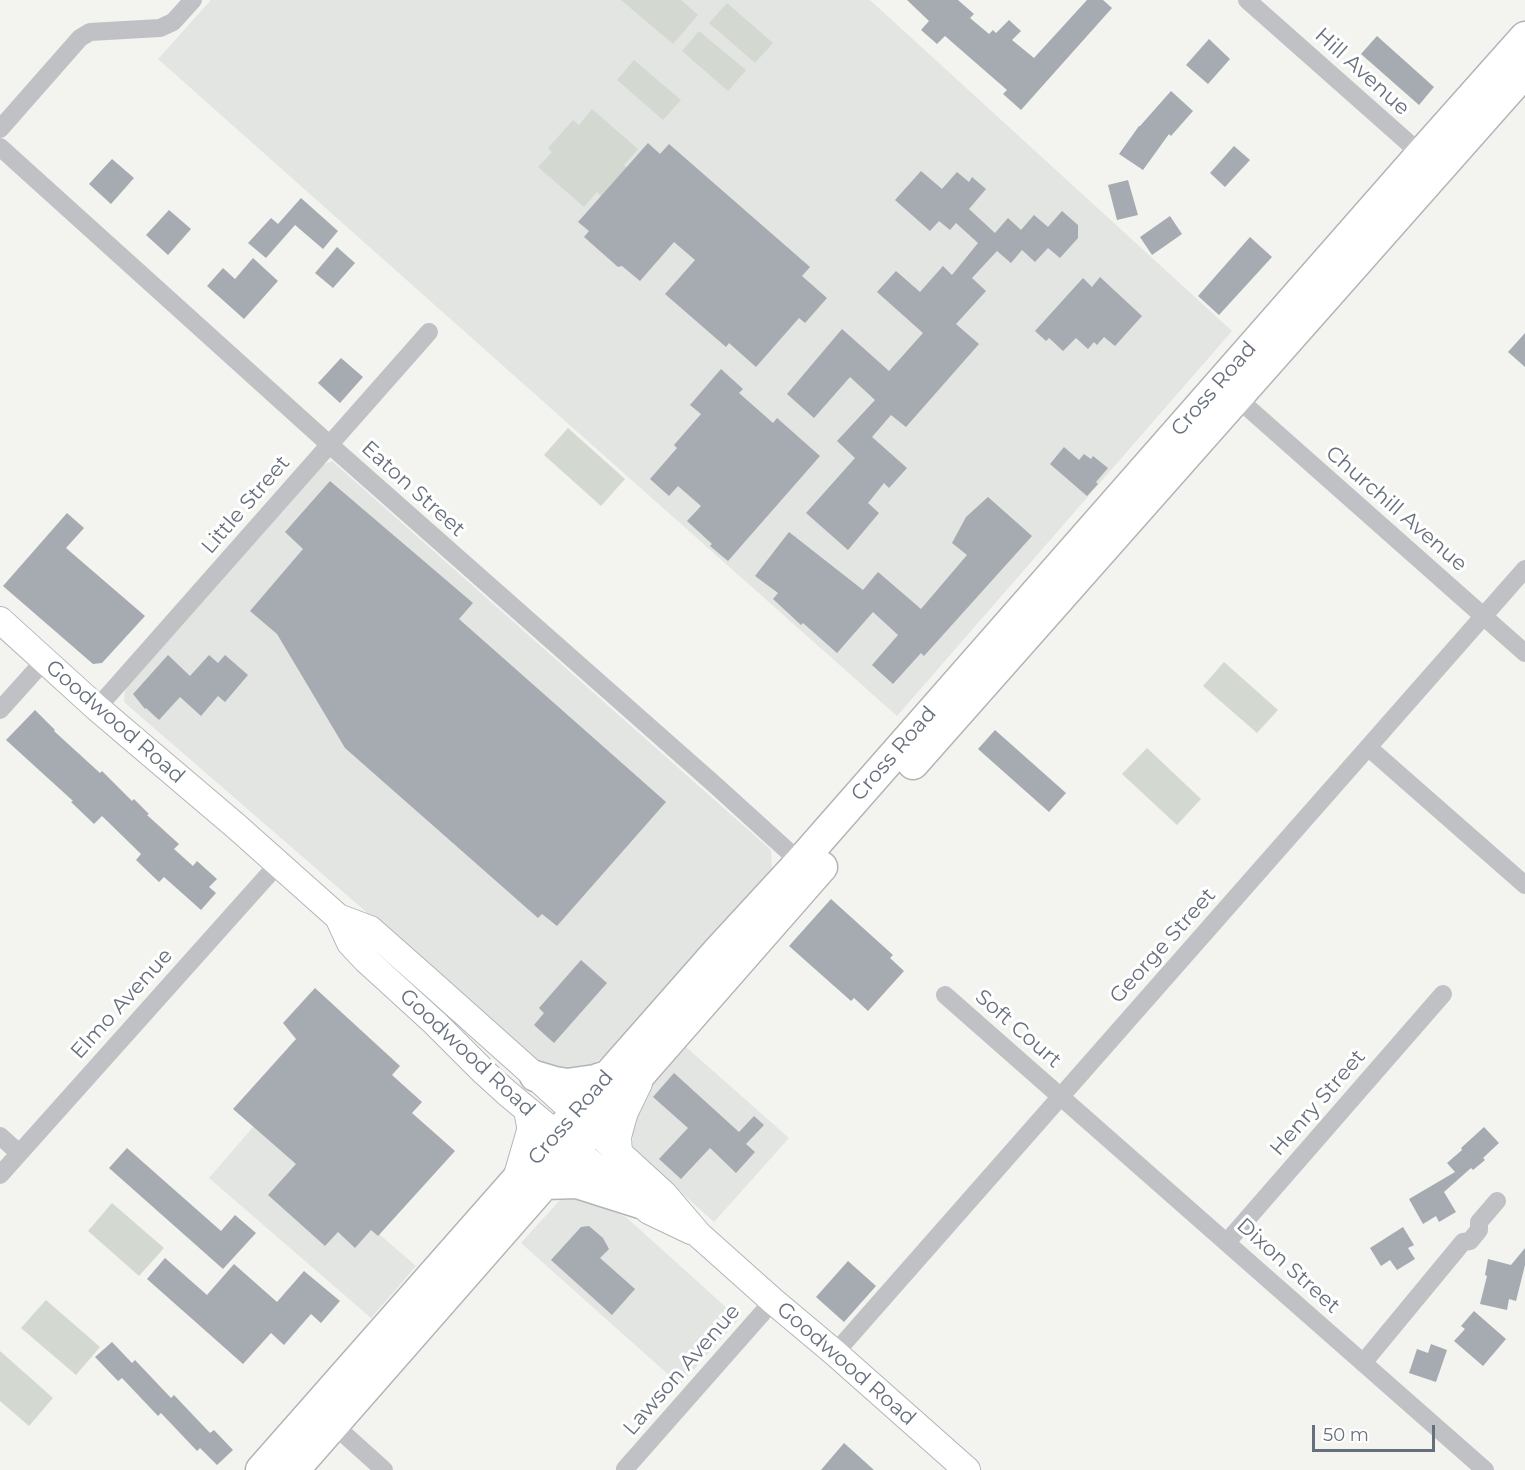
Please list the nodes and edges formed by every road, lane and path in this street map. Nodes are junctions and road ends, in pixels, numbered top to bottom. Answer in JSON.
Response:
{"nodes":[{"id":1,"x":193,"y":0,"type":"edge"},
{"id":2,"x":1247,"y":0,"type":"edge"},
{"id":3,"x":1525,"y":37,"type":"edge"},
{"id":4,"x":1525,"y":72,"type":"edge"},
{"id":5,"x":0,"y":129,"type":"edge"},
{"id":6,"x":0,"y":147,"type":"edge"},
{"id":7,"x":1429,"y":162,"type":"junction"},
{"id":8,"x":429,"y":332,"type":"dead end"},
{"id":9,"x":1229,"y":391,"type":"junction"},
{"id":10,"x":330,"y":445,"type":"junction"},
{"id":11,"x":1525,"y":569,"type":"edge"},
{"id":12,"x":1484,"y":616,"type":"junction"},
{"id":13,"x":0,"y":620,"type":"edge"},
{"id":14,"x":1525,"y":652,"type":"edge"},
{"id":15,"x":44,"y":661,"type":"junction"},
{"id":16,"x":98,"y":708,"type":"junction"},
{"id":17,"x":0,"y":710,"type":"edge"},
{"id":18,"x":1369,"y":748,"type":"junction"},
{"id":19,"x":278,"y":864,"type":"junction"},
{"id":20,"x":808,"y":868,"type":"junction"},
{"id":21,"x":1525,"y":885,"type":"edge"},
{"id":22,"x":338,"y":917,"type":"junction"},
{"id":23,"x":1443,"y":994,"type":"dead end"},
{"id":24,"x":945,"y":995,"type":"dead end"},
{"id":25,"x":647,"y":1067,"type":"junction"},
{"id":26,"x":610,"y":1074,"type":"junction"},
{"id":27,"x":535,"y":1076,"type":"junction"},
{"id":28,"x":1061,"y":1096,"type":"junction"},
{"id":29,"x":528,"y":1110,"type":"junction"},
{"id":30,"x":575,"y":1132,"type":"junction"},
{"id":31,"x":0,"y":1136,"type":"edge"},
{"id":32,"x":19,"y":1153,"type":"junction"},
{"id":33,"x":619,"y":1153,"type":"junction"},
{"id":34,"x":0,"y":1175,"type":"edge"},
{"id":35,"x":515,"y":1183,"type":"junction"},
{"id":36,"x":545,"y":1184,"type":"junction"},
{"id":37,"x":1497,"y":1201,"type":"dead end"},
{"id":38,"x":640,"y":1203,"type":"junction"},
{"id":39,"x":699,"y":1235,"type":"junction"},
{"id":40,"x":1227,"y":1242,"type":"junction"},
{"id":41,"x":773,"y":1301,"type":"junction"},
{"id":42,"x":835,"y":1353,"type":"junction"},
{"id":43,"x":1362,"y":1363,"type":"junction"},
{"id":44,"x":325,"y":1417,"type":"junction"},
{"id":45,"x":625,"y":1469,"type":"edge"},
{"id":46,"x":261,"y":1470,"type":"edge"},
{"id":47,"x":294,"y":1470,"type":"edge"},
{"id":48,"x":384,"y":1470,"type":"edge"},
{"id":49,"x":967,"y":1470,"type":"edge"},
{"id":50,"x":1485,"y":1470,"type":"edge"}],
"edges":[{"from":1,"to":5,"type":"street"},
{"from":2,"to":7,"type":"street","name":"Hill Avenue"},
{"from":3,"to":7,"type":"highway","name":"Cross Road"},
{"from":4,"to":7,"type":"highway","name":"Cross Road"},
{"from":6,"to":10,"type":"street","name":"Eaton Street"},
{"from":7,"to":9,"type":"highway","name":"Cross Road"},
{"from":8,"to":10,"type":"street","name":"Little Street"},
{"from":9,"to":12,"type":"street","name":"Churchill Avenue"},
{"from":9,"to":20,"type":"highway","name":"Cross Road"},
{"from":10,"to":16,"type":"street","name":"Little Street"},
{"from":10,"to":20,"type":"street","name":"Eaton Street"},
{"from":11,"to":12,"type":"street","name":"George Street"},
{"from":12,"to":14,"type":"street","name":"Churchill Avenue"},
{"from":12,"to":18,"type":"street","name":"George Street"},
{"from":13,"to":15,"type":"main road","name":"Goodwood Road"},
{"from":15,"to":16,"type":"main road","name":"Goodwood Road"},
{"from":15,"to":17,"type":"street"},
{"from":16,"to":19,"type":"main road","name":"Goodwood Road"},
{"from":18,"to":21,"type":"street"},
{"from":18,"to":28,"type":"street","name":"George Street"},
{"from":19,"to":22,"type":"main road","name":"Goodwood Road"},
{"from":19,"to":32,"type":"street","name":"Elmo Avenue"},
{"from":20,"to":25,"type":"highway","name":"Cross Road"},
{"from":20,"to":26,"type":"highway","name":"Cross Road"},
{"from":22,"to":27,"type":"main road","name":"Goodwood Road"},
{"from":22,"to":29,"type":"main road","name":"Goodwood Road"},
{"from":23,"to":40,"type":"street","name":"Henry Street"},
{"from":24,"to":28,"type":"street","name":"Soft Court"},
{"from":25,"to":30,"type":"highway","name":"Cross Road"},
{"from":25,"to":33,"type":"main road"},
{"from":26,"to":27,"type":"highway"},
{"from":26,"to":30,"type":"highway","name":"Cross Road"},
{"from":27,"to":30,"type":"main road","name":"Goodwood Road"},
{"from":28,"to":40,"type":"street","name":"Dixon Street"},
{"from":28,"to":42,"type":"street","name":"George Street"},
{"from":29,"to":30,"type":"main road","name":"Goodwood Road"},
{"from":29,"to":35,"type":"main road"},
{"from":30,"to":33,"type":"main road","name":"Goodwood Road"},
{"from":30,"to":35,"type":"highway","name":"Cross Road"},
{"from":30,"to":36,"type":"highway","name":"Cross Road"},
{"from":30,"to":38,"type":"main road","name":"Goodwood Road"},
{"from":31,"to":32,"type":"street"},
{"from":32,"to":34,"type":"street","name":"Elmo Avenue"},
{"from":33,"to":39,"type":"main road","name":"Goodwood Road"},
{"from":35,"to":44,"type":"highway","name":"Cross Road"},
{"from":36,"to":38,"type":"highway"},
{"from":36,"to":44,"type":"highway","name":"Cross Road"},
{"from":37,"to":43,"type":"street"},
{"from":38,"to":39,"type":"main road","name":"Goodwood Road"},
{"from":39,"to":41,"type":"main road","name":"Goodwood Road"},
{"from":40,"to":43,"type":"street","name":"Dixon Street"},
{"from":41,"to":42,"type":"main road","name":"Goodwood Road"},
{"from":41,"to":45,"type":"street","name":"Lawson Avenue"},
{"from":42,"to":49,"type":"main road","name":"Goodwood Road"},
{"from":43,"to":50,"type":"street","name":"Dixon Street"},
{"from":44,"to":46,"type":"highway","name":"Cross Road"},
{"from":44,"to":47,"type":"highway","name":"Cross Road"},
{"from":44,"to":48,"type":"street"}]}
